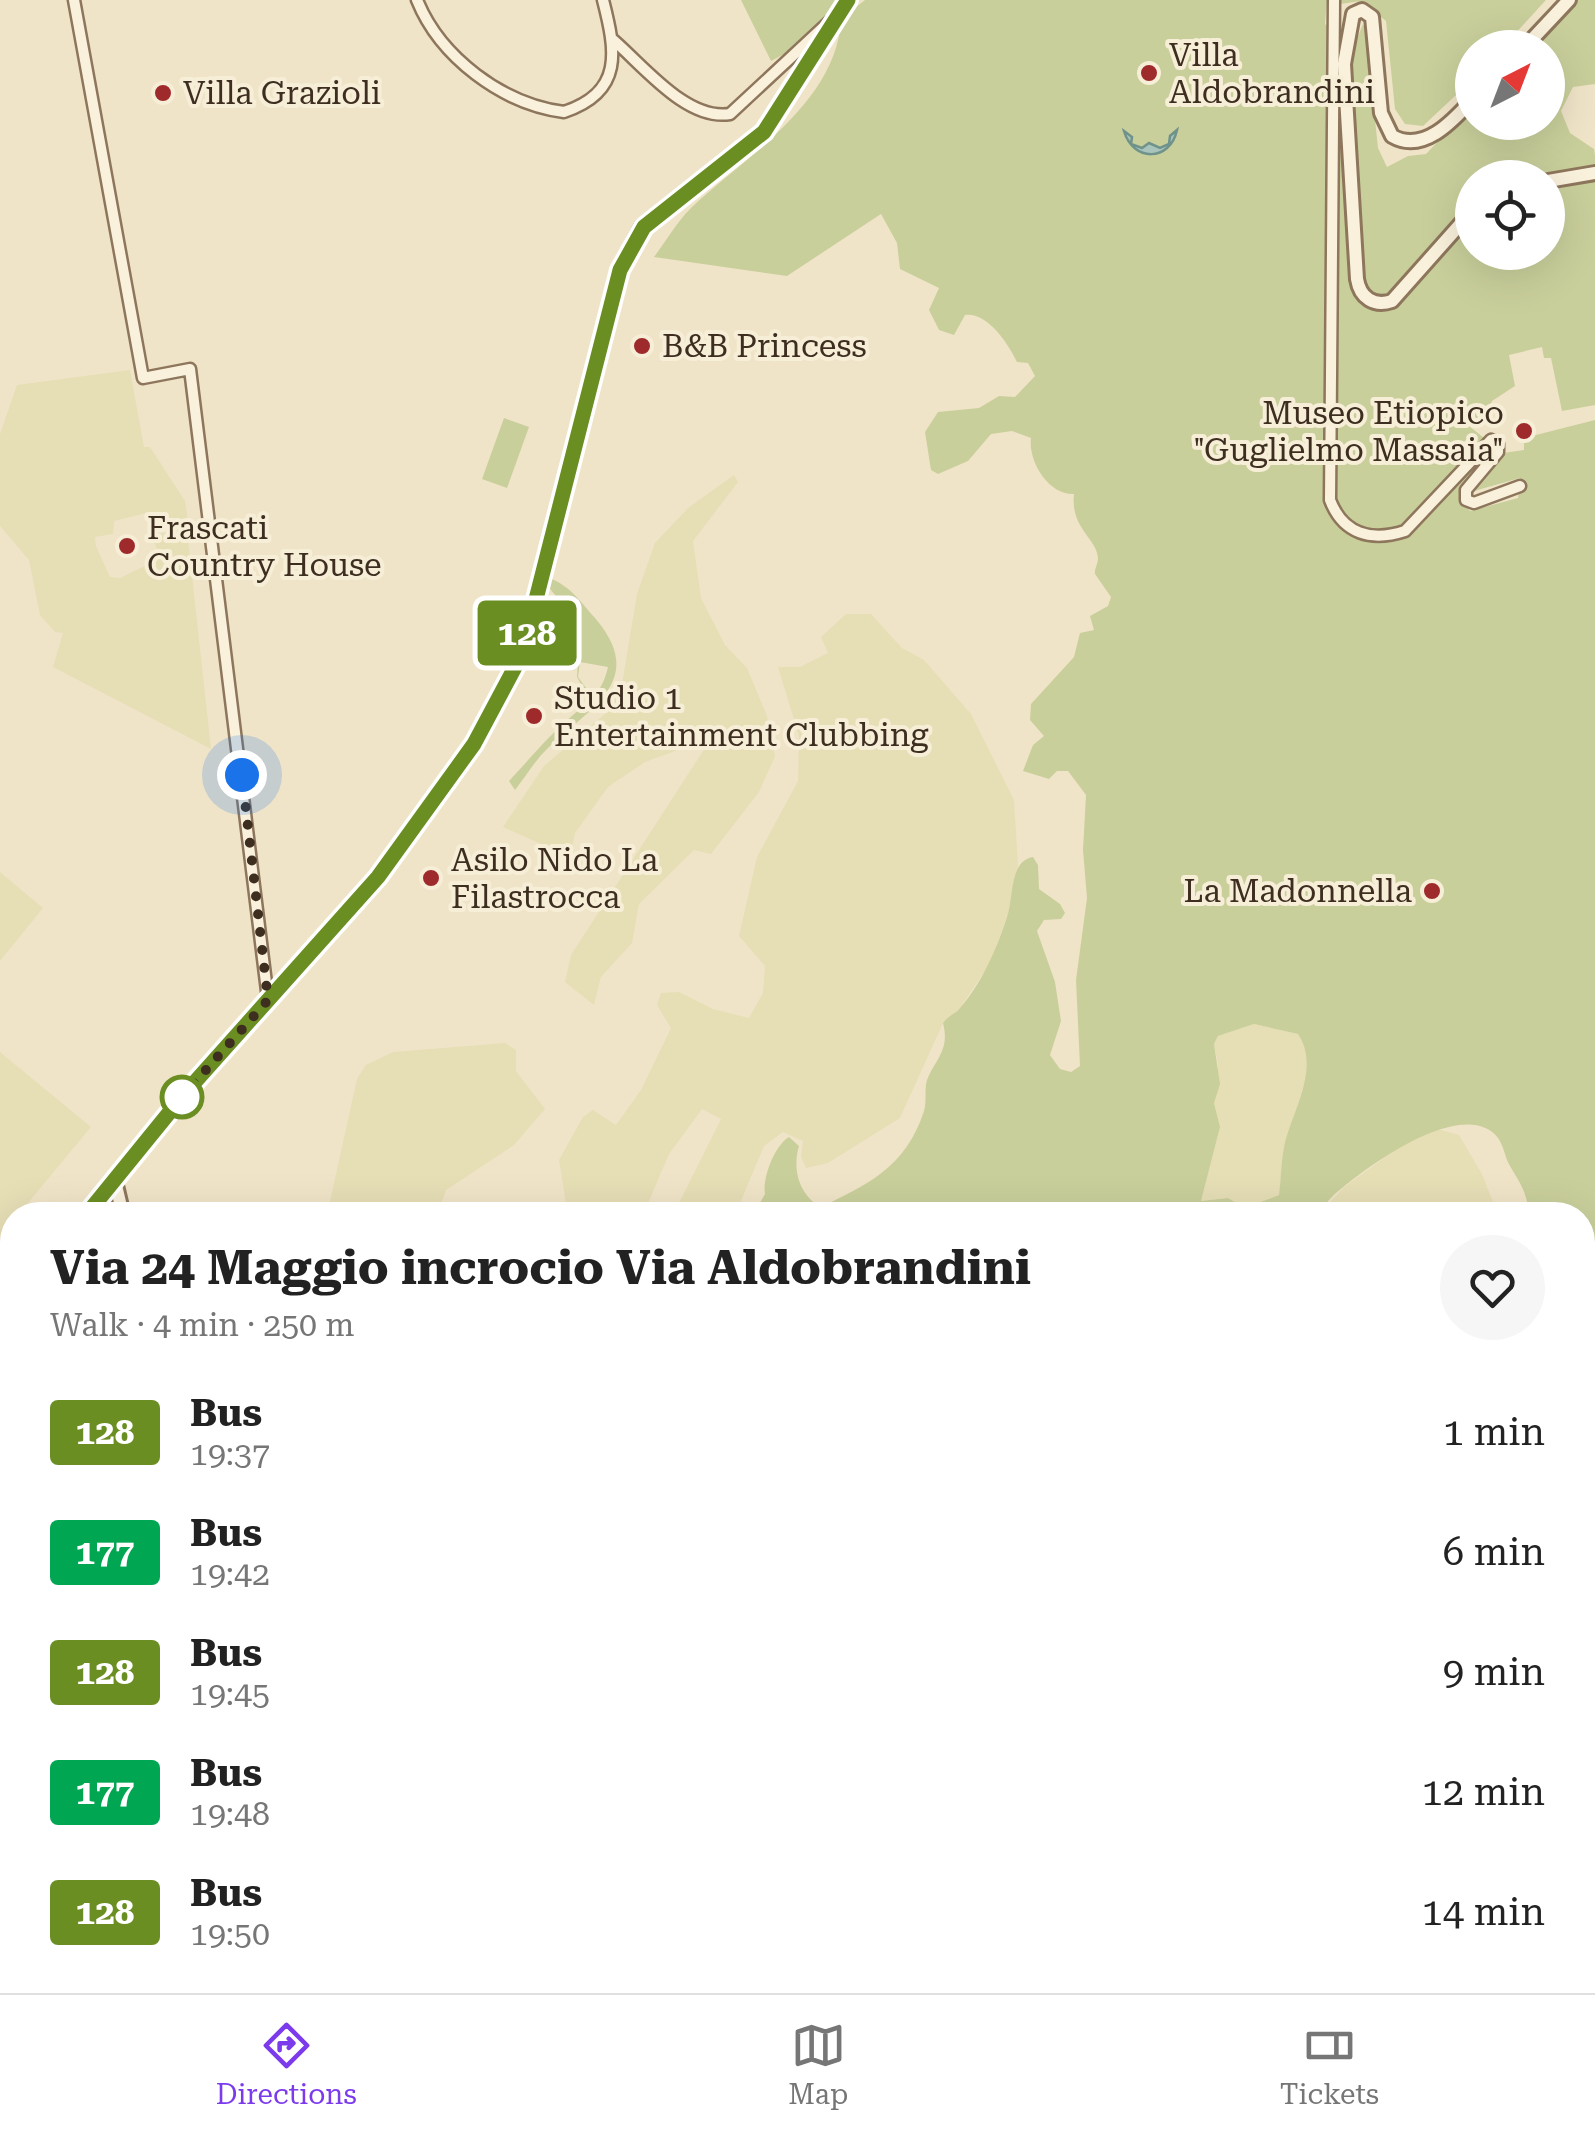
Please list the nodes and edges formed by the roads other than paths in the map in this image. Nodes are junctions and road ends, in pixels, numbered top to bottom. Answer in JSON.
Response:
{"nodes":[{"id":1,"x":74,"y":0,"type":"edge"},
{"id":2,"x":416,"y":0,"type":"edge"},
{"id":3,"x":602,"y":0,"type":"edge"},
{"id":4,"x":1334,"y":0,"type":"edge"},
{"id":5,"x":1569,"y":0,"type":"edge"},
{"id":6,"x":844,"y":6,"type":"edge"},
{"id":7,"x":1335,"y":15,"type":"junction"},
{"id":8,"x":1350,"y":19,"type":"junction"},
{"id":9,"x":1541,"y":30,"type":"edge"},
{"id":10,"x":611,"y":37,"type":"junction"},
{"id":11,"x":772,"y":72,"type":"junction"},
{"id":12,"x":792,"y":92,"type":"junction"},
{"id":13,"x":1455,"y":115,"type":"edge"},
{"id":14,"x":1595,"y":173,"type":"edge"},
{"id":15,"x":1565,"y":178,"type":"edge"},
{"id":16,"x":1455,"y":230,"type":"edge"},
{"id":17,"x":1520,"y":486,"type":"dead end"},
{"id":18,"x":268,"y":1000,"type":"junction"},
{"id":19,"x":114,"y":1181,"type":"junction"},
{"id":20,"x":97,"y":1202,"type":"edge"},
{"id":21,"x":120,"y":1202,"type":"edge"}],
"edges":[{"from":1,"to":18,"type":"street"},
{"from":2,"to":10,"type":"street"},
{"from":3,"to":10,"type":"street"},
{"from":4,"to":7,"type":"street"},
{"from":5,"to":9,"type":"street"},
{"from":6,"to":11,"type":"street"},
{"from":6,"to":12,"type":"main road"},
{"from":7,"to":8,"type":"street"},
{"from":7,"to":17,"type":"street"},
{"from":8,"to":13,"type":"street"},
{"from":8,"to":16,"type":"street"},
{"from":10,"to":11,"type":"street"},
{"from":11,"to":12,"type":"street"},
{"from":12,"to":18,"type":"main road"},
{"from":14,"to":15,"type":"street"},
{"from":18,"to":19,"type":"main road"},
{"from":19,"to":20,"type":"main road"},
{"from":19,"to":21,"type":"street"}]}
